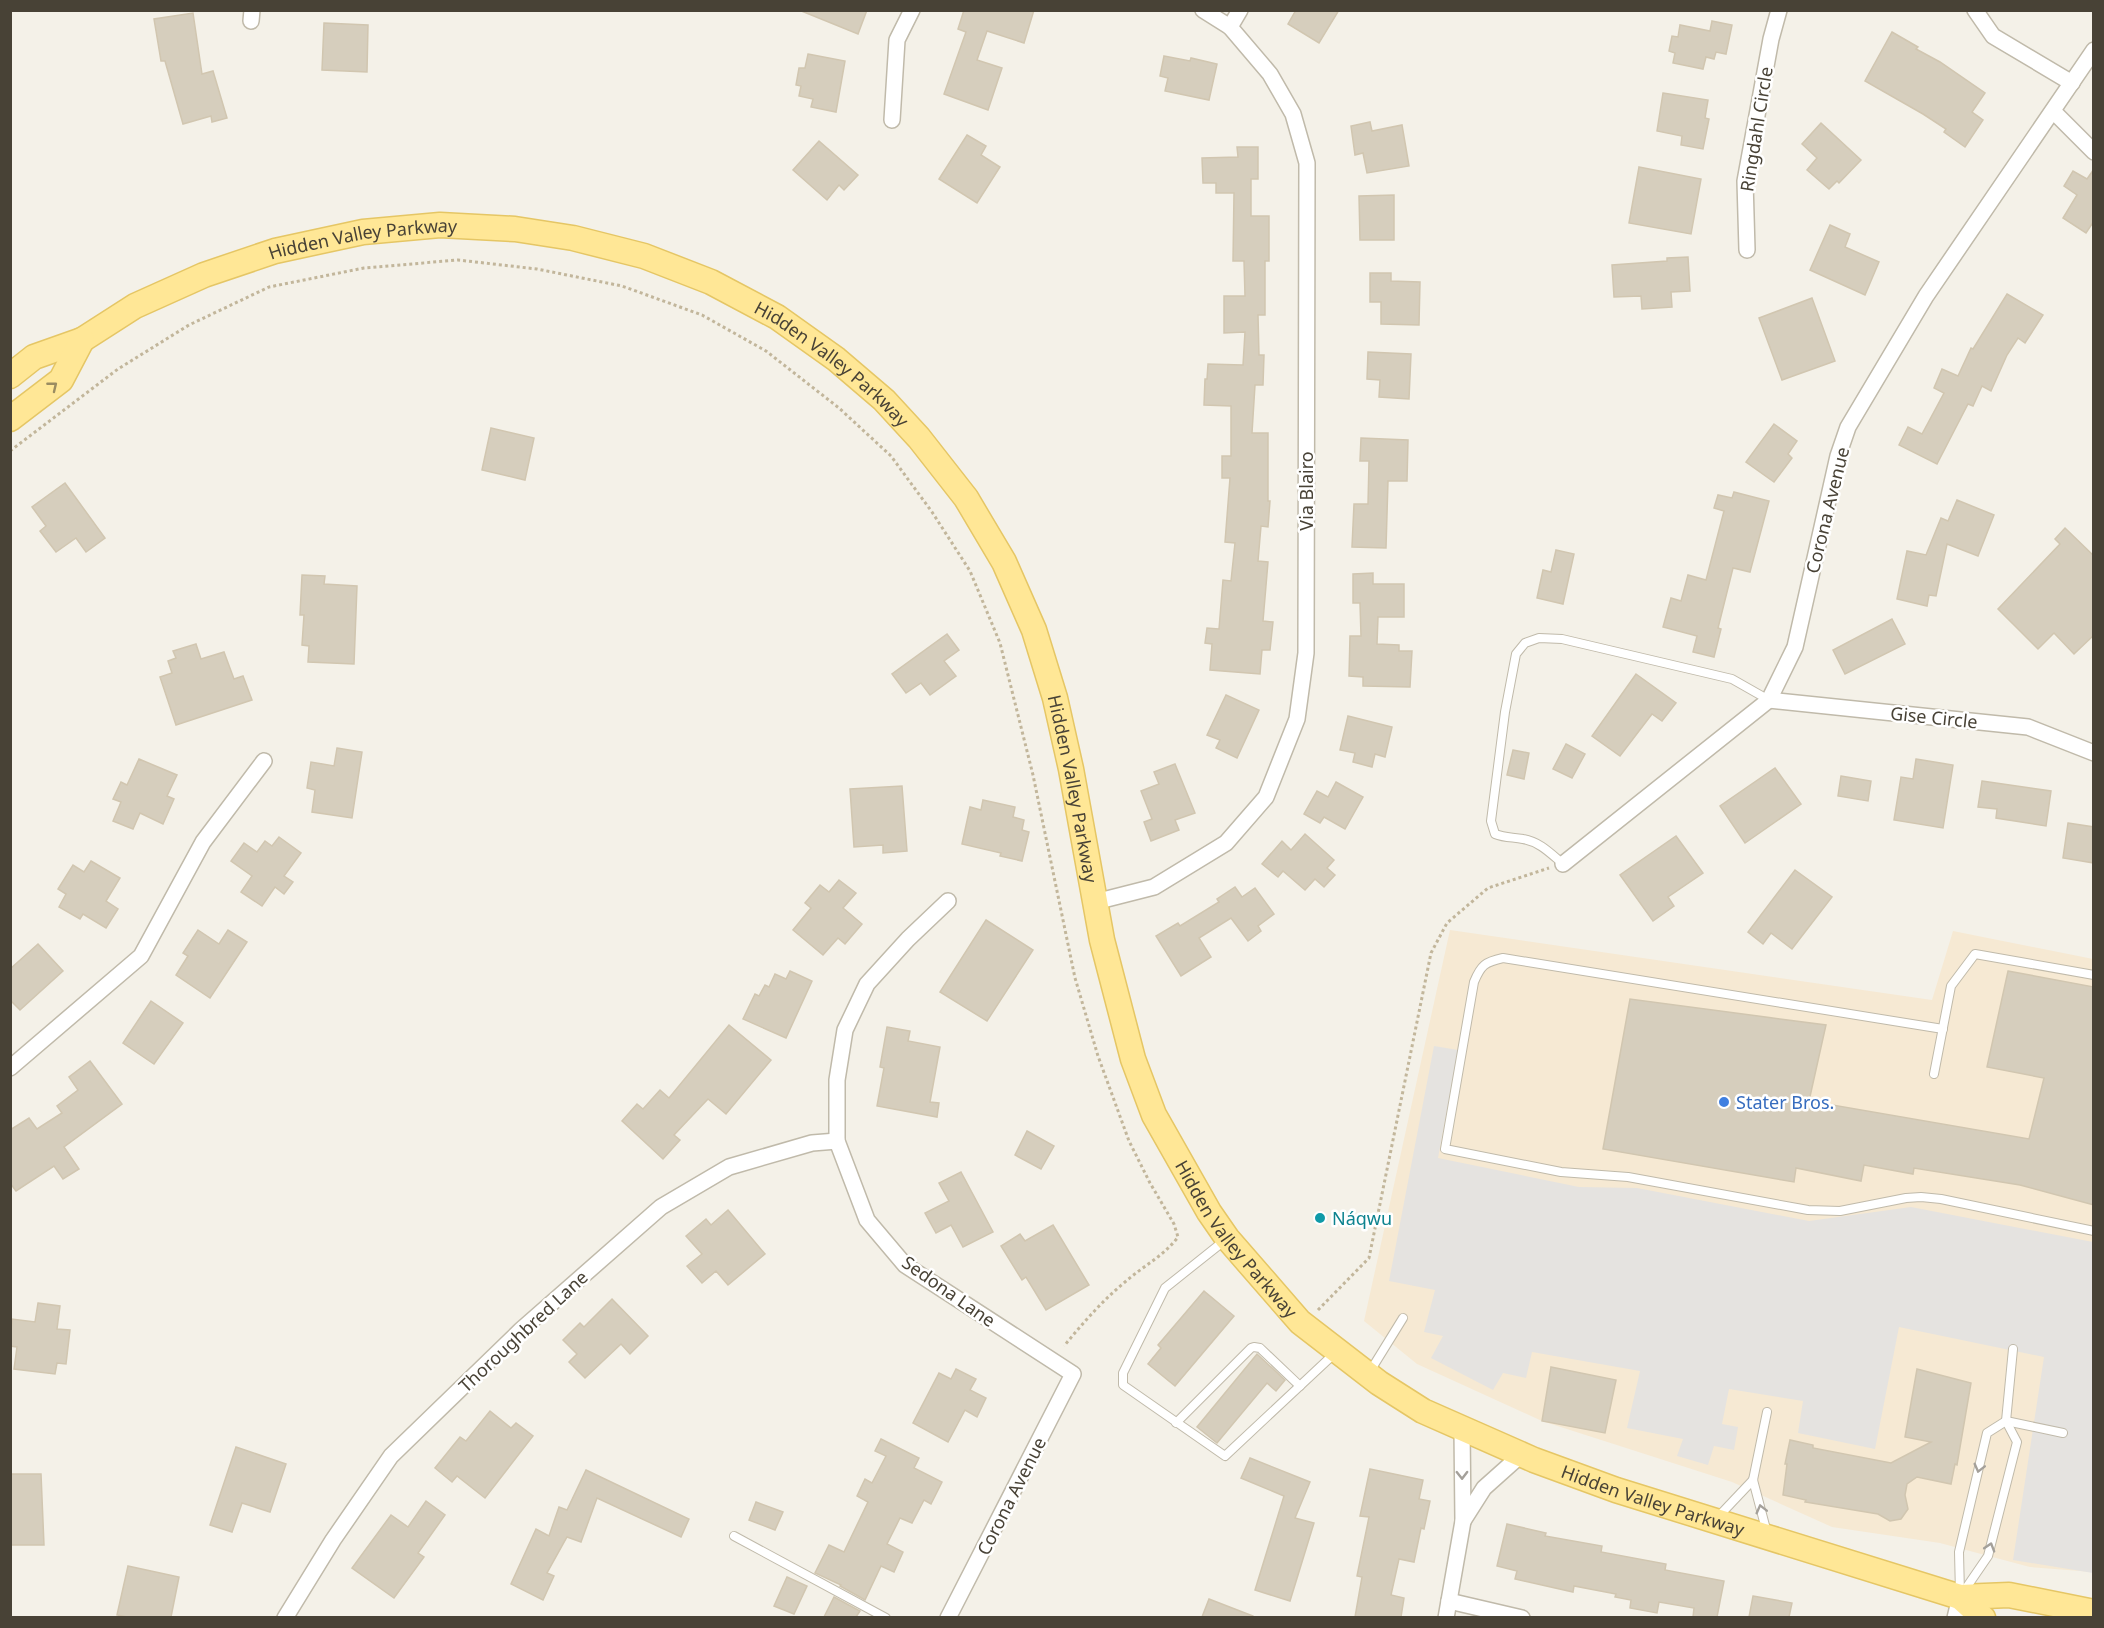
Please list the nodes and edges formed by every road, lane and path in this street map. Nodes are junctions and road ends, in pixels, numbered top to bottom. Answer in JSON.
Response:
{"nodes":[{"id":1,"x":912,"y":10,"type":"edge"},
{"id":2,"x":1203,"y":10,"type":"edge"},
{"id":3,"x":1240,"y":10,"type":"edge"},
{"id":4,"x":1779,"y":10,"type":"edge"},
{"id":5,"x":1975,"y":10,"type":"edge"},
{"id":6,"x":1230,"y":27,"type":"junction"},
{"id":7,"x":2094,"y":50,"type":"edge"},
{"id":8,"x":2072,"y":83,"type":"junction"},
{"id":9,"x":2053,"y":111,"type":"junction"},
{"id":10,"x":892,"y":120,"type":"dead end"},
{"id":11,"x":2094,"y":152,"type":"edge"},
{"id":12,"x":1747,"y":250,"type":"dead end"},
{"id":13,"x":82,"y":340,"type":"junction"},
{"id":14,"x":10,"y":376,"type":"edge"},
{"id":15,"x":10,"y":419,"type":"edge"},
{"id":16,"x":10,"y":451,"type":"edge"},
{"id":17,"x":1769,"y":700,"type":"junction"},
{"id":18,"x":2094,"y":753,"type":"edge"},
{"id":19,"x":264,"y":761,"type":"dead end"},
{"id":20,"x":1563,"y":864,"type":"junction"},
{"id":21,"x":948,"y":901,"type":"dead end"},
{"id":22,"x":1095,"y":902,"type":"junction"},
{"id":23,"x":2094,"y":975,"type":"edge"},
{"id":24,"x":1943,"y":1029,"type":"junction"},
{"id":25,"x":10,"y":1068,"type":"edge"},
{"id":26,"x":1934,"y":1074,"type":"dead end"},
{"id":27,"x":837,"y":1141,"type":"junction"},
{"id":28,"x":2094,"y":1231,"type":"edge"},
{"id":29,"x":1227,"y":1238,"type":"junction"},
{"id":30,"x":1315,"y":1313,"type":"dead end"},
{"id":31,"x":1403,"y":1318,"type":"dead end"},
{"id":32,"x":1064,"y":1346,"type":"dead end"},
{"id":33,"x":2013,"y":1349,"type":"dead end"},
{"id":34,"x":1337,"y":1351,"type":"junction"},
{"id":35,"x":1073,"y":1374,"type":"joint"},
{"id":36,"x":1368,"y":1374,"type":"junction"},
{"id":37,"x":1300,"y":1386,"type":"junction"},
{"id":38,"x":1767,"y":1412,"type":"dead end"},
{"id":39,"x":2006,"y":1421,"type":"junction"},
{"id":40,"x":1176,"y":1423,"type":"junction"},
{"id":41,"x":1462,"y":1430,"type":"junction"},
{"id":42,"x":2063,"y":1433,"type":"dead end"},
{"id":43,"x":1521,"y":1455,"type":"junction"},
{"id":44,"x":1753,"y":1480,"type":"junction"},
{"id":45,"x":1714,"y":1520,"type":"junction"},
{"id":46,"x":1463,"y":1521,"type":"junction"},
{"id":47,"x":734,"y":1536,"type":"dead end"},
{"id":48,"x":1768,"y":1537,"type":"junction"},
{"id":49,"x":1449,"y":1601,"type":"junction"},
{"id":50,"x":1957,"y":1607,"type":"edge"},
{"id":51,"x":2094,"y":1612,"type":"edge"},
{"id":52,"x":285,"y":1617,"type":"edge"},
{"id":53,"x":886,"y":1617,"type":"edge"},
{"id":54,"x":948,"y":1617,"type":"edge"},
{"id":55,"x":1446,"y":1617,"type":"edge"},
{"id":56,"x":1522,"y":1617,"type":"edge"},
{"id":57,"x":1983,"y":1617,"type":"edge"}],
"edges":[{"from":1,"to":10,"type":"street"},
{"from":2,"to":6,"type":"street","name":"Via Blairo"},
{"from":3,"to":6,"type":"street"},
{"from":4,"to":12,"type":"street","name":"Ringdahl Circle"},
{"from":5,"to":8,"type":"street"},
{"from":6,"to":22,"type":"street","name":"Via Blairo"},
{"from":7,"to":8,"type":"street","name":"Corona Avenue"},
{"from":8,"to":9,"type":"street","name":"Corona Avenue"},
{"from":9,"to":11,"type":"street"},
{"from":9,"to":17,"type":"street","name":"Corona Avenue"},
{"from":13,"to":14,"type":"main road","name":"Hidden Valley Parkway"},
{"from":15,"to":13,"type":"main road","name":"Hidden Valley Parkway","one_way":true},
{"from":13,"to":22,"type":"main road","name":"Hidden Valley Parkway"},
{"from":16,"to":32,"type":"path"},
{"from":17,"to":18,"type":"street","name":"Gise Circle"},
{"from":17,"to":20,"type":"street","name":"Corona Avenue"},
{"from":17,"to":20,"type":"lane"},
{"from":19,"to":25,"type":"street"},
{"from":20,"to":30,"type":"path"},
{"from":21,"to":27,"type":"street","name":"Sedona Lane"},
{"from":22,"to":29,"type":"main road","name":"Hidden Valley Parkway"},
{"from":23,"to":24,"type":"lane"},
{"from":24,"to":26,"type":"lane"},
{"from":24,"to":28,"type":"lane"},
{"from":27,"to":35,"type":"street","name":"Sedona Lane"},
{"from":27,"to":52,"type":"street","name":"Thoroughbred Lane"},
{"from":29,"to":34,"type":"main road","name":"Hidden Valley Parkway"},
{"from":29,"to":40,"type":"lane"},
{"from":31,"to":36,"type":"lane"},
{"from":33,"to":39,"type":"lane"},
{"from":34,"to":36,"type":"main road","name":"Hidden Valley Parkway"},
{"from":34,"to":37,"type":"lane"},
{"from":35,"to":54,"type":"street","name":"Corona Avenue"},
{"from":36,"to":41,"type":"main road","name":"Hidden Valley Parkway"},
{"from":37,"to":40,"type":"lane"},
{"from":37,"to":40,"type":"lane"},
{"from":38,"to":44,"type":"lane"},
{"from":39,"to":42,"type":"lane"},
{"from":39,"to":50,"type":"lane","one_way":true},
{"from":50,"to":39,"type":"lane","one_way":true},
{"from":41,"to":43,"type":"main road","name":"Hidden Valley Parkway"},
{"from":41,"to":46,"type":"street","one_way":true},
{"from":43,"to":45,"type":"main road","name":"Hidden Valley Parkway"},
{"from":43,"to":46,"type":"street"},
{"from":44,"to":45,"type":"lane"},
{"from":48,"to":44,"type":"lane","one_way":true},
{"from":45,"to":48,"type":"main road","name":"Hidden Valley Parkway"},
{"from":46,"to":49,"type":"street"},
{"from":47,"to":53,"type":"lane"},
{"from":48,"to":50,"type":"main road","name":"Hidden Valley Parkway"},
{"from":49,"to":55,"type":"street"},
{"from":49,"to":56,"type":"street"},
{"from":50,"to":51,"type":"main road","name":"Hidden Valley Parkway"},
{"from":50,"to":57,"type":"main road","name":"Hidden Valley Parkway"}]}
